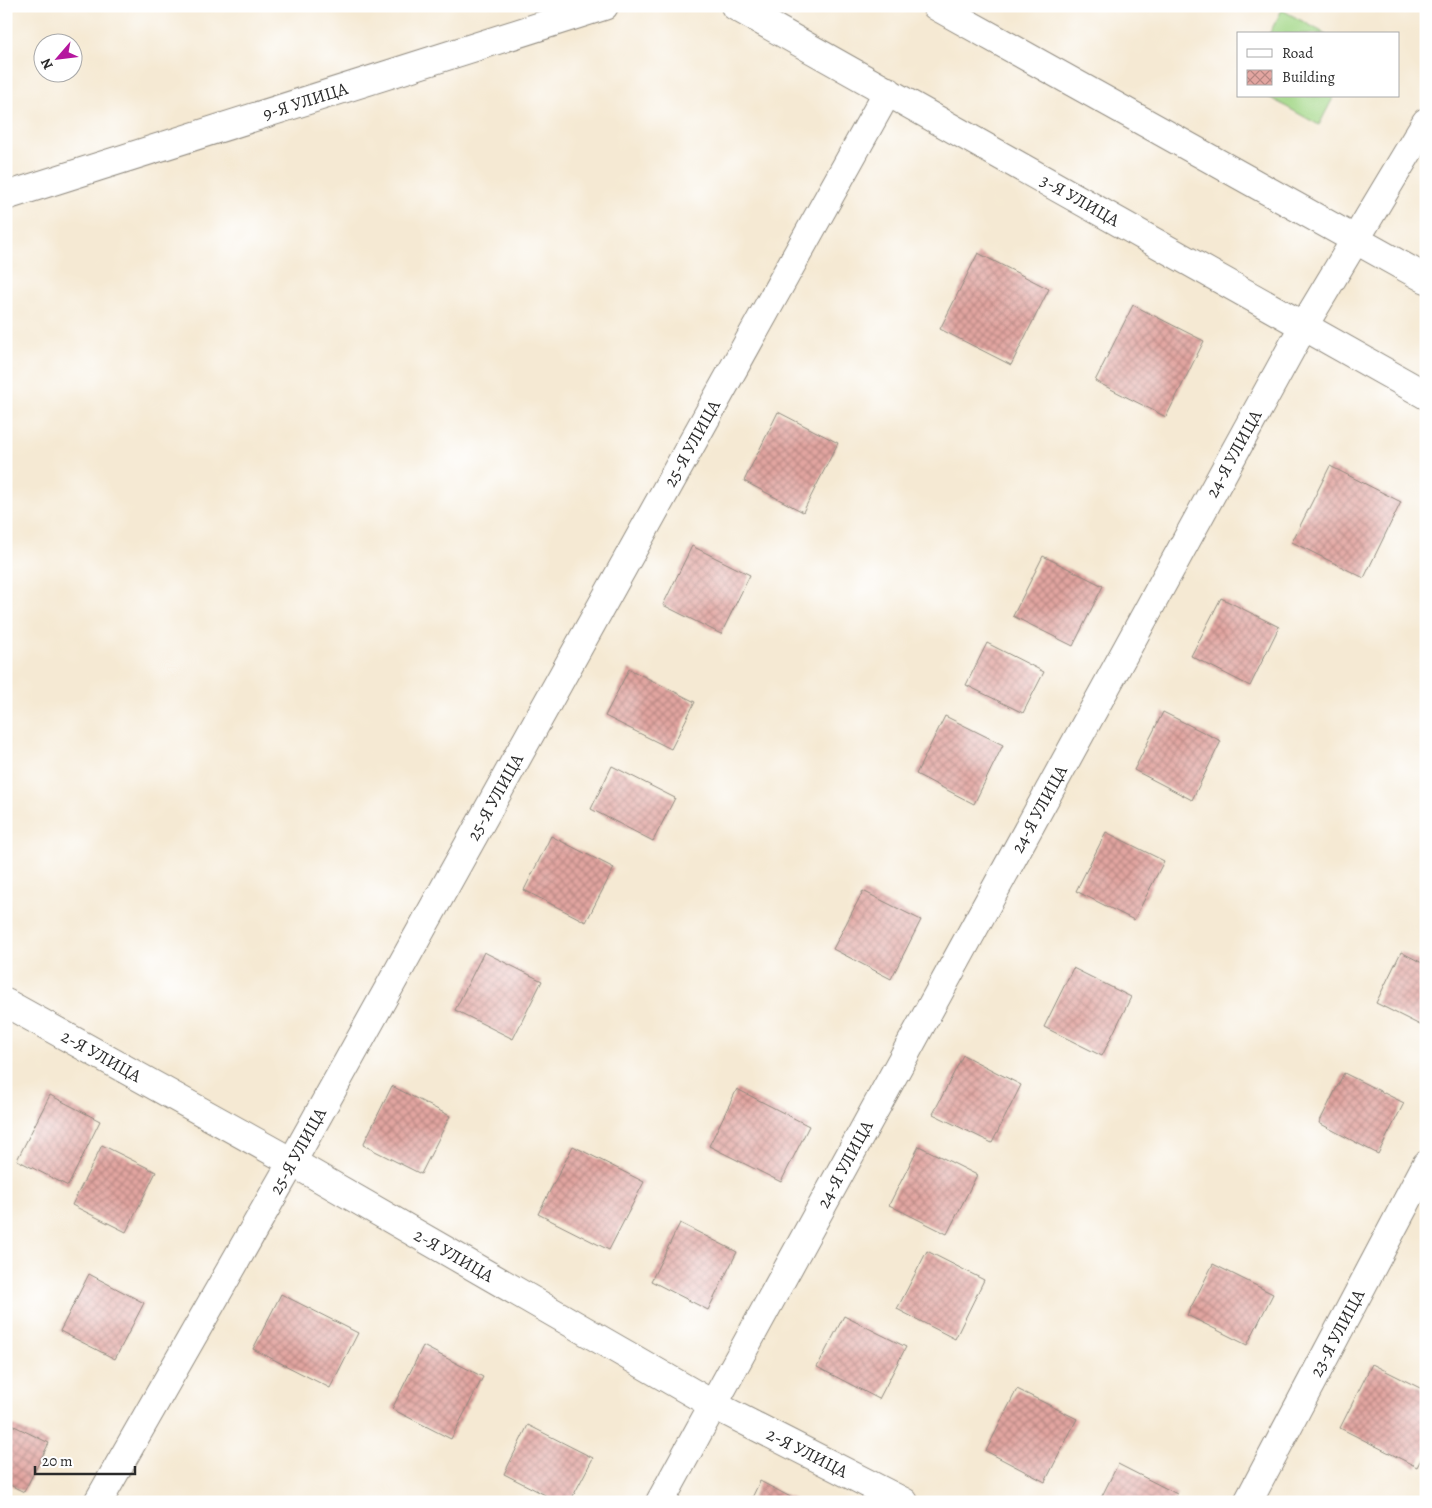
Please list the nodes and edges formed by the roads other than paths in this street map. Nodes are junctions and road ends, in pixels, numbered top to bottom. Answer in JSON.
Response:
{"nodes":[{"id":1,"x":604,"y":6,"type":"edge"},
{"id":2,"x":735,"y":6,"type":"edge"},
{"id":3,"x":936,"y":6,"type":"edge"},
{"id":4,"x":888,"y":91,"type":"junction"},
{"id":5,"x":1426,"y":122,"type":"edge"},
{"id":6,"x":6,"y":196,"type":"edge"},
{"id":7,"x":1355,"y":240,"type":"junction"},
{"id":8,"x":1426,"y":279,"type":"edge"},
{"id":9,"x":1303,"y":327,"type":"junction"},
{"id":10,"x":1426,"y":395,"type":"edge"},
{"id":11,"x":6,"y":1003,"type":"edge"},
{"id":12,"x":292,"y":1162,"type":"junction"},
{"id":13,"x":1426,"y":1164,"type":"edge"},
{"id":14,"x":712,"y":1404,"type":"junction"},
{"id":15,"x":98,"y":1502,"type":"edge"},
{"id":16,"x":660,"y":1502,"type":"edge"},
{"id":17,"x":904,"y":1502,"type":"edge"},
{"id":18,"x":1248,"y":1502,"type":"edge"}],
"edges":[{"from":1,"to":6,"type":"street","name":"9-Я УЛИЦА"},
{"from":2,"to":4,"type":"street","name":"3-Я УЛИЦА"},
{"from":3,"to":7,"type":"street"},
{"from":4,"to":9,"type":"street","name":"3-Я УЛИЦА"},
{"from":4,"to":12,"type":"street","name":"25-Я УЛИЦА"},
{"from":5,"to":7,"type":"street","name":"24-Я УЛИЦА"},
{"from":7,"to":8,"type":"street"},
{"from":7,"to":9,"type":"street","name":"24-Я УЛИЦА"},
{"from":9,"to":10,"type":"street","name":"3-Я УЛИЦА"},
{"from":9,"to":14,"type":"street","name":"24-Я УЛИЦА"},
{"from":11,"to":12,"type":"street","name":"2-Я УЛИЦА"},
{"from":12,"to":14,"type":"street","name":"2-Я УЛИЦА"},
{"from":12,"to":15,"type":"street","name":"25-Я УЛИЦА"},
{"from":13,"to":18,"type":"street","name":"23-Я УЛИЦА"},
{"from":14,"to":16,"type":"street","name":"24-Я УЛИЦА"},
{"from":14,"to":17,"type":"street","name":"2-Я УЛИЦА"}]}
